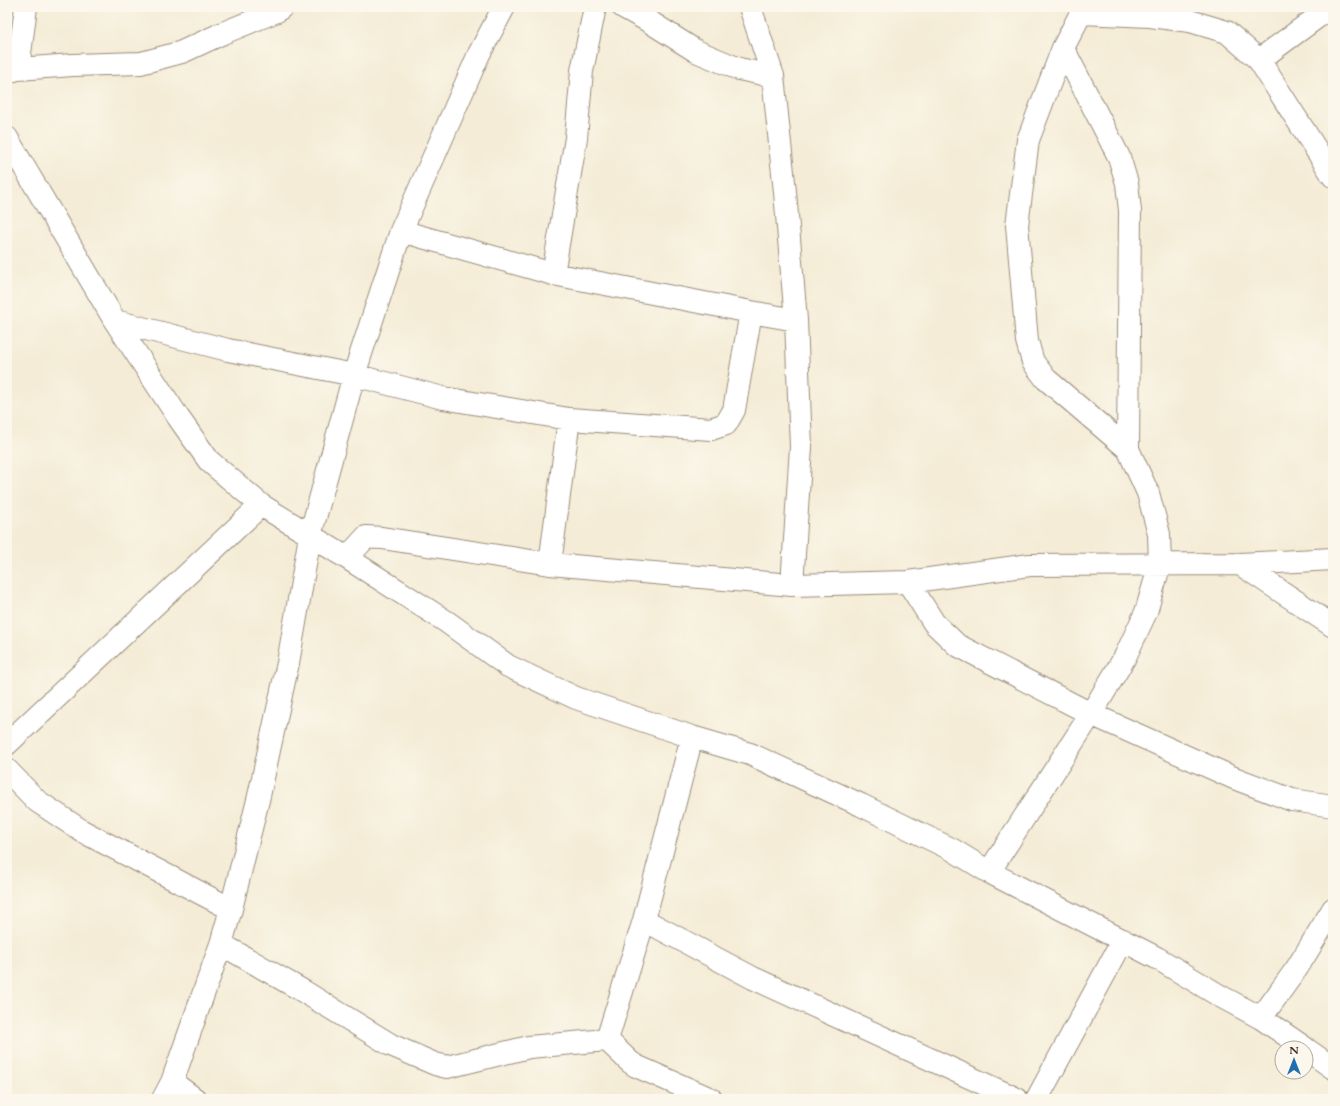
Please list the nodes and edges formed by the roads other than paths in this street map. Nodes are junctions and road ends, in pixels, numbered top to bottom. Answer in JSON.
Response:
{"nodes":[{"id":1,"x":26,"y":7,"type":"edge"},
{"id":2,"x":282,"y":7,"type":"edge"},
{"id":3,"x":504,"y":7,"type":"edge"},
{"id":4,"x":595,"y":7,"type":"edge"},
{"id":5,"x":623,"y":7,"type":"edge"},
{"id":6,"x":750,"y":7,"type":"edge"},
{"id":7,"x":1331,"y":7,"type":"edge"},
{"id":8,"x":1080,"y":10,"type":"edge"},
{"id":9,"x":1063,"y":48,"type":"junction"},
{"id":10,"x":1259,"y":60,"type":"junction"},
{"id":11,"x":12,"y":70,"type":"edge"},
{"id":12,"x":772,"y":76,"type":"junction"},
{"id":13,"x":7,"y":138,"type":"edge"},
{"id":14,"x":1333,"y":176,"type":"edge"},
{"id":15,"x":401,"y":231,"type":"junction"},
{"id":16,"x":553,"y":274,"type":"junction"},
{"id":17,"x":751,"y":312,"type":"junction"},
{"id":18,"x":115,"y":320,"type":"junction"},
{"id":19,"x":796,"y":320,"type":"junction"},
{"id":20,"x":354,"y":375,"type":"junction"},
{"id":21,"x":570,"y":419,"type":"junction"},
{"id":22,"x":1128,"y":449,"type":"junction"},
{"id":23,"x":261,"y":505,"type":"junction"},
{"id":24,"x":310,"y":536,"type":"junction"},
{"id":25,"x":347,"y":558,"type":"junction"},
{"id":26,"x":1333,"y":559,"type":"edge"},
{"id":27,"x":550,"y":564,"type":"junction"},
{"id":28,"x":1160,"y":564,"type":"junction"},
{"id":29,"x":1240,"y":564,"type":"junction"},
{"id":30,"x":908,"y":582,"type":"junction"},
{"id":31,"x":792,"y":585,"type":"junction"},
{"id":32,"x":1333,"y":626,"type":"edge"},
{"id":33,"x":1091,"y":714,"type":"junction"},
{"id":34,"x":692,"y":737,"type":"junction"},
{"id":35,"x":7,"y":744,"type":"edge"},
{"id":36,"x":7,"y":770,"type":"edge"},
{"id":37,"x":1333,"y":806,"type":"edge"},
{"id":38,"x":989,"y":872,"type":"junction"},
{"id":39,"x":231,"y":909,"type":"junction"},
{"id":40,"x":1333,"y":909,"type":"edge"},
{"id":41,"x":644,"y":920,"type":"junction"},
{"id":42,"x":1123,"y":940,"type":"junction"},
{"id":43,"x":222,"y":944,"type":"junction"},
{"id":44,"x":1261,"y":1018,"type":"junction"},
{"id":45,"x":607,"y":1040,"type":"junction"},
{"id":46,"x":1293,"y":1040,"type":"edge"},
{"id":47,"x":1314,"y":1054,"type":"edge"},
{"id":48,"x":1333,"y":1068,"type":"edge"},
{"id":49,"x":168,"y":1091,"type":"edge"},
{"id":50,"x":195,"y":1099,"type":"edge"},
{"id":51,"x":711,"y":1099,"type":"edge"},
{"id":52,"x":1032,"y":1099,"type":"edge"}],
"edges":[{"from":1,"to":11,"type":"street"},
{"from":2,"to":11,"type":"street"},
{"from":3,"to":15,"type":"street"},
{"from":4,"to":16,"type":"street"},
{"from":5,"to":12,"type":"street"},
{"from":6,"to":12,"type":"street"},
{"from":7,"to":10,"type":"street"},
{"from":8,"to":9,"type":"street"},
{"from":8,"to":10,"type":"street"},
{"from":9,"to":22,"type":"street"},
{"from":9,"to":22,"type":"street"},
{"from":10,"to":14,"type":"street"},
{"from":12,"to":19,"type":"street"},
{"from":13,"to":18,"type":"street"},
{"from":15,"to":16,"type":"street"},
{"from":15,"to":20,"type":"street"},
{"from":16,"to":17,"type":"street"},
{"from":17,"to":19,"type":"street"},
{"from":17,"to":21,"type":"street"},
{"from":18,"to":20,"type":"street"},
{"from":18,"to":23,"type":"street"},
{"from":19,"to":31,"type":"street"},
{"from":20,"to":21,"type":"street"},
{"from":20,"to":24,"type":"street"},
{"from":21,"to":27,"type":"street"},
{"from":22,"to":28,"type":"street"},
{"from":23,"to":24,"type":"street"},
{"from":23,"to":35,"type":"street"},
{"from":24,"to":25,"type":"street"},
{"from":24,"to":39,"type":"street"},
{"from":25,"to":27,"type":"street"},
{"from":25,"to":34,"type":"street"},
{"from":26,"to":29,"type":"street"},
{"from":27,"to":31,"type":"street"},
{"from":28,"to":29,"type":"street"},
{"from":28,"to":30,"type":"street"},
{"from":28,"to":33,"type":"street"},
{"from":29,"to":32,"type":"street"},
{"from":30,"to":31,"type":"street"},
{"from":30,"to":33,"type":"street"},
{"from":33,"to":37,"type":"street"},
{"from":33,"to":38,"type":"street"},
{"from":34,"to":38,"type":"street"},
{"from":34,"to":41,"type":"street"},
{"from":36,"to":39,"type":"street"},
{"from":38,"to":42,"type":"street"},
{"from":39,"to":43,"type":"street"},
{"from":40,"to":44,"type":"street"},
{"from":41,"to":45,"type":"street"},
{"from":41,"to":52,"type":"street"},
{"from":42,"to":44,"type":"street"},
{"from":42,"to":52,"type":"street"},
{"from":43,"to":45,"type":"street"},
{"from":43,"to":49,"type":"street"},
{"from":44,"to":46,"type":"street"},
{"from":45,"to":51,"type":"street"},
{"from":47,"to":48,"type":"street"},
{"from":49,"to":50,"type":"street"}]}
